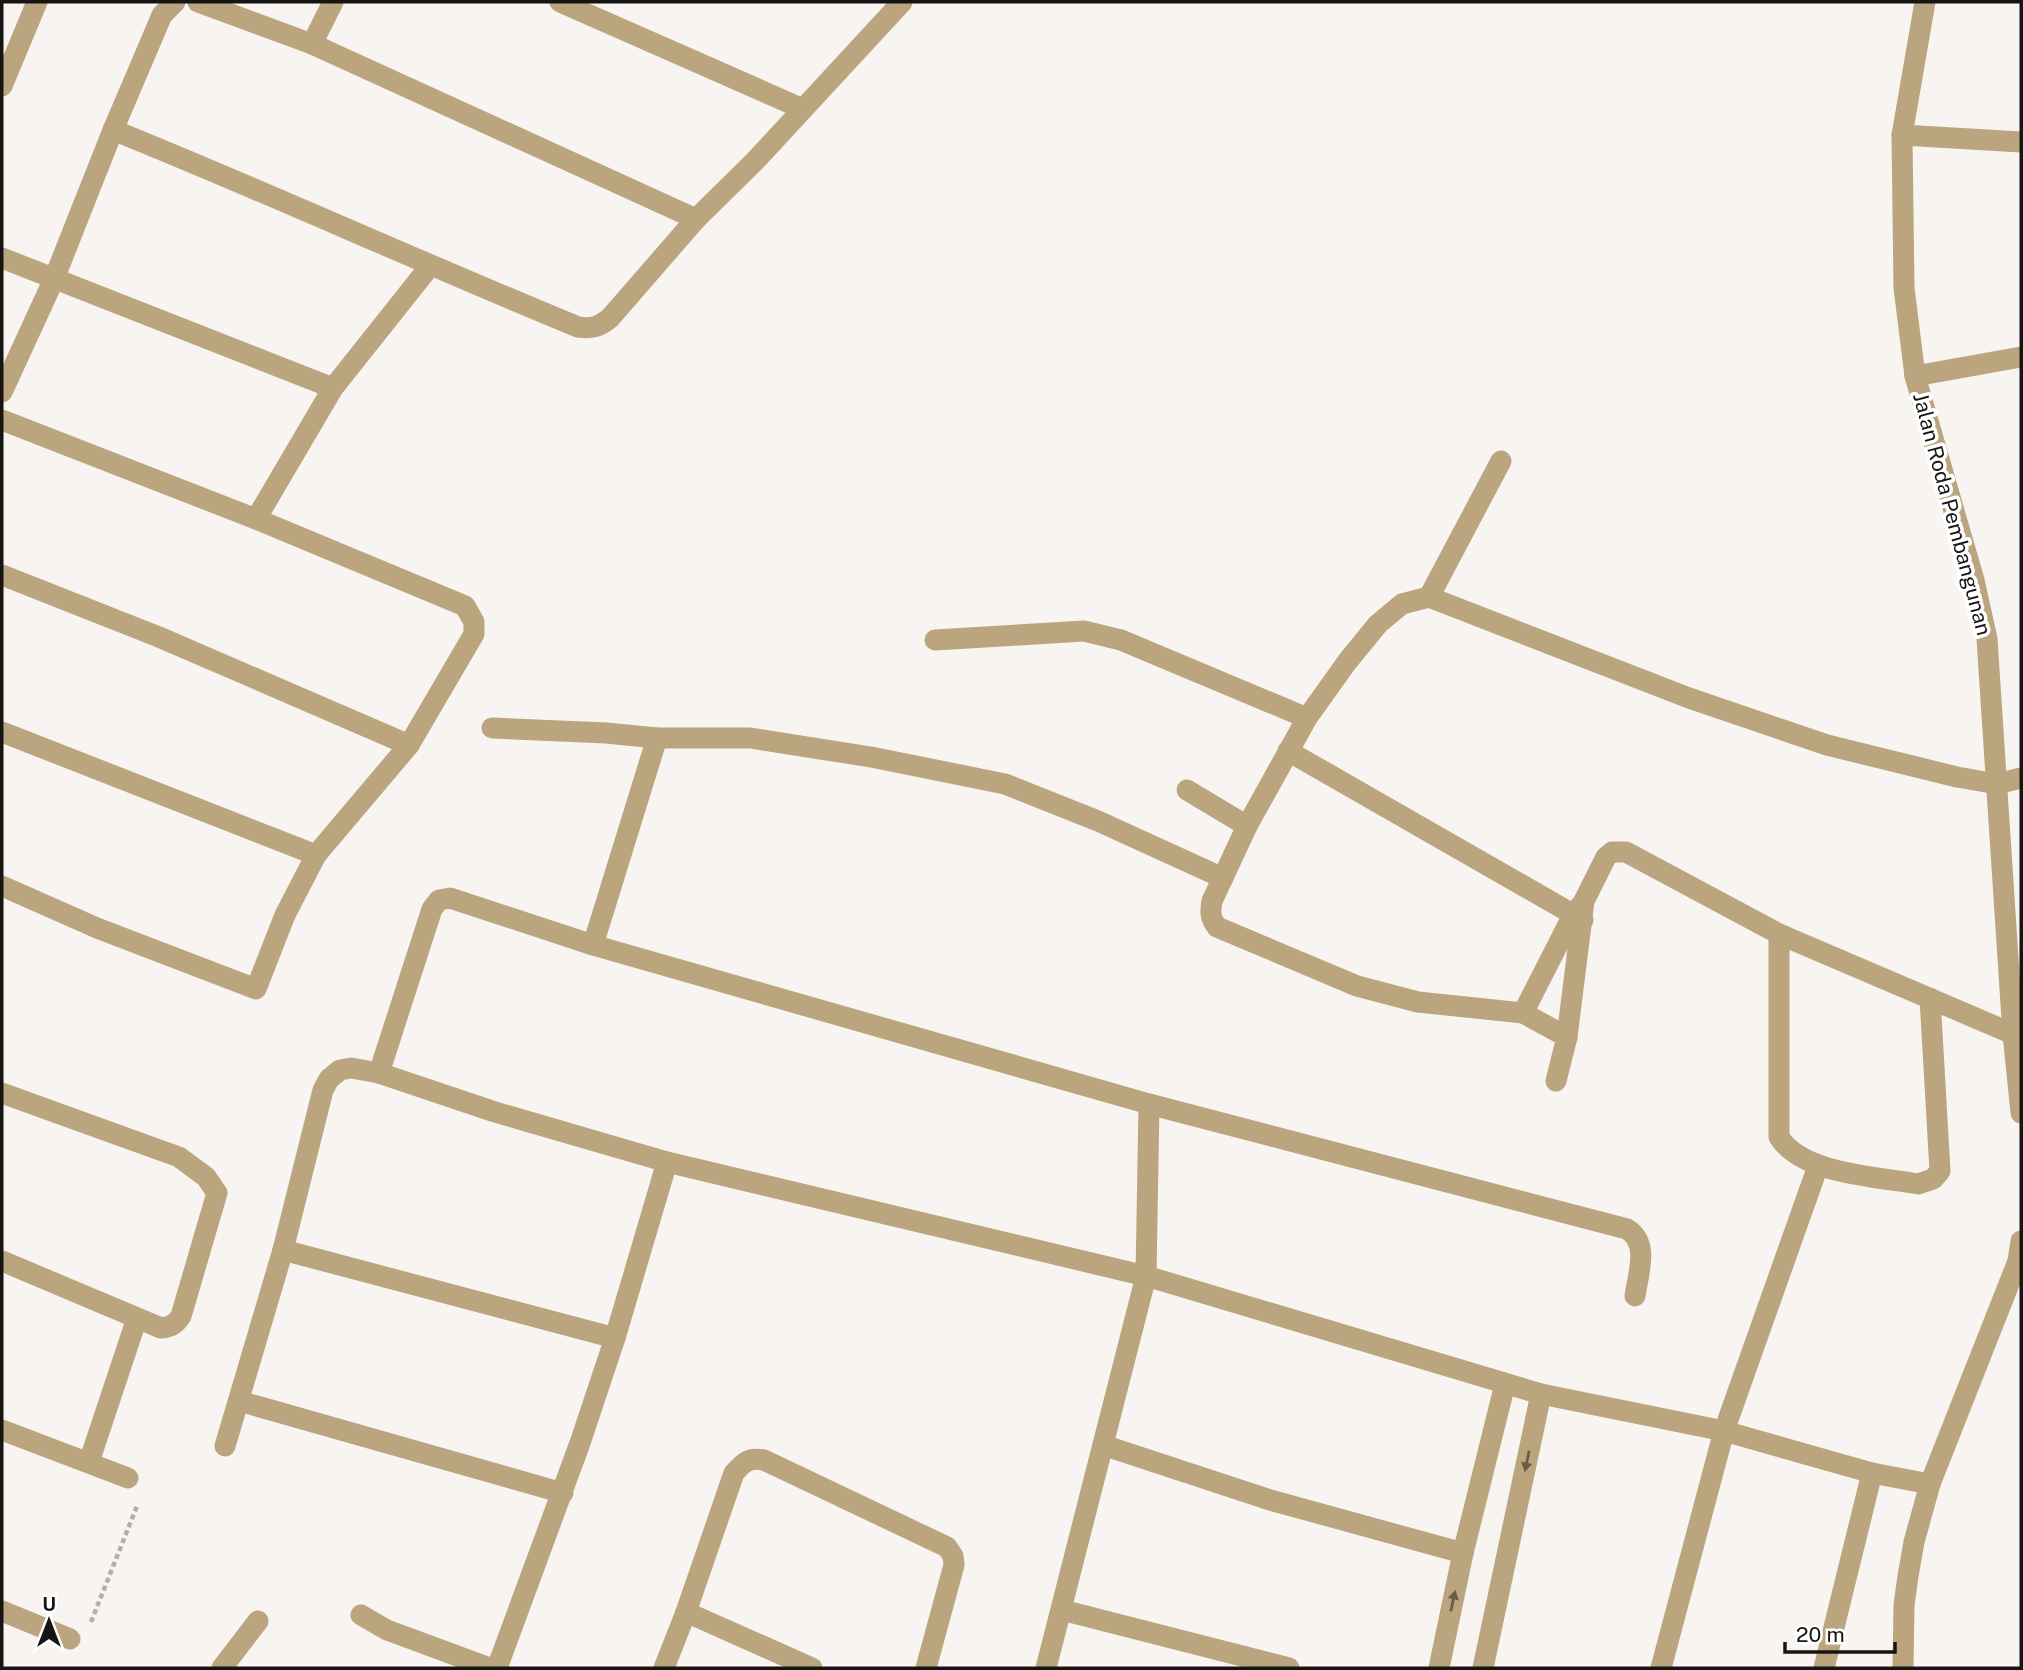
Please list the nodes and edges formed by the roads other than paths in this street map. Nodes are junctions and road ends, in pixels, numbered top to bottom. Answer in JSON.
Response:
{"nodes":[{"id":1,"x":37,"y":2,"type":"edge"},
{"id":2,"x":175,"y":2,"type":"edge"},
{"id":3,"x":198,"y":2,"type":"edge"},
{"id":4,"x":333,"y":2,"type":"edge"},
{"id":5,"x":559,"y":2,"type":"edge"},
{"id":6,"x":902,"y":2,"type":"edge"},
{"id":7,"x":1925,"y":2,"type":"edge"},
{"id":8,"x":312,"y":44,"type":"junction"},
{"id":9,"x":9,"y":47,"type":"edge"},
{"id":10,"x":2,"y":86,"type":"edge"},
{"id":11,"x":803,"y":109,"type":"junction"},
{"id":12,"x":113,"y":130,"type":"junction"},
{"id":13,"x":1902,"y":135,"type":"junction"},
{"id":14,"x":2021,"y":142,"type":"edge"},
{"id":15,"x":696,"y":219,"type":"junction"},
{"id":16,"x":10,"y":261,"type":"edge"},
{"id":17,"x":430,"y":266,"type":"junction"},
{"id":18,"x":54,"y":279,"type":"junction"},
{"id":19,"x":2021,"y":357,"type":"edge"},
{"id":20,"x":1914,"y":376,"type":"junction"},
{"id":21,"x":333,"y":388,"type":"junction"},
{"id":22,"x":2,"y":392,"type":"edge"},
{"id":23,"x":2,"y":420,"type":"edge"},
{"id":24,"x":1501,"y":461,"type":"dead end"},
{"id":25,"x":256,"y":519,"type":"junction"},
{"id":26,"x":2,"y":575,"type":"edge"},
{"id":27,"x":1429,"y":597,"type":"junction"},
{"id":28,"x":936,"y":640,"type":"dead end"},
{"id":29,"x":1307,"y":718,"type":"junction"},
{"id":30,"x":492,"y":728,"type":"dead end"},
{"id":31,"x":2,"y":732,"type":"edge"},
{"id":32,"x":657,"y":738,"type":"junction"},
{"id":33,"x":409,"y":746,"type":"junction"},
{"id":34,"x":1289,"y":751,"type":"junction"},
{"id":35,"x":2021,"y":778,"type":"edge"},
{"id":36,"x":1997,"y":784,"type":"junction"},
{"id":37,"x":1187,"y":790,"type":"dead end"},
{"id":38,"x":1247,"y":826,"type":"junction"},
{"id":39,"x":316,"y":855,"type":"junction"},
{"id":40,"x":1223,"y":878,"type":"junction"},
{"id":41,"x":2,"y":886,"type":"edge"},
{"id":42,"x":1580,"y":912,"type":"junction"},
{"id":43,"x":1779,"y":934,"type":"junction"},
{"id":44,"x":593,"y":945,"type":"junction"},
{"id":45,"x":1930,"y":998,"type":"junction"},
{"id":46,"x":1523,"y":1013,"type":"junction"},
{"id":47,"x":2013,"y":1034,"type":"junction"},
{"id":48,"x":1567,"y":1037,"type":"junction"},
{"id":49,"x":379,"y":1073,"type":"junction"},
{"id":50,"x":1556,"y":1081,"type":"dead end"},
{"id":51,"x":2,"y":1093,"type":"edge"},
{"id":52,"x":1149,"y":1104,"type":"junction"},
{"id":53,"x":2021,"y":1112,"type":"edge"},
{"id":54,"x":667,"y":1162,"type":"junction"},
{"id":55,"x":1818,"y":1166,"type":"junction"},
{"id":56,"x":2021,"y":1241,"type":"edge"},
{"id":57,"x":283,"y":1250,"type":"junction"},
{"id":58,"x":2,"y":1261,"type":"edge"},
{"id":59,"x":1146,"y":1276,"type":"junction"},
{"id":60,"x":1635,"y":1296,"type":"dead end"},
{"id":61,"x":137,"y":1318,"type":"junction"},
{"id":62,"x":615,"y":1338,"type":"junction"},
{"id":63,"x":1506,"y":1384,"type":"junction"},
{"id":64,"x":1541,"y":1394,"type":"junction"},
{"id":65,"x":239,"y":1401,"type":"junction"},
{"id":66,"x":2,"y":1430,"type":"edge"},
{"id":67,"x":1724,"y":1431,"type":"junction"},
{"id":68,"x":1102,"y":1445,"type":"junction"},
{"id":69,"x":225,"y":1446,"type":"dead end"},
{"id":70,"x":89,"y":1462,"type":"junction"},
{"id":71,"x":1872,"y":1473,"type":"junction"},
{"id":72,"x":128,"y":1478,"type":"road end"},
{"id":73,"x":1930,"y":1484,"type":"junction"},
{"id":74,"x":563,"y":1493,"type":"junction"},
{"id":75,"x":1463,"y":1553,"type":"junction"},
{"id":76,"x":1062,"y":1610,"type":"junction"},
{"id":77,"x":2,"y":1611,"type":"edge"},
{"id":78,"x":686,"y":1612,"type":"junction"},
{"id":79,"x":360,"y":1615,"type":"dead end"},
{"id":80,"x":258,"y":1621,"type":"dead end"},
{"id":81,"x":70,"y":1639,"type":"road end"},
{"id":82,"x":222,"y":1668,"type":"edge"},
{"id":83,"x":490,"y":1668,"type":"edge"},
{"id":84,"x":498,"y":1668,"type":"edge"},
{"id":85,"x":664,"y":1668,"type":"edge"},
{"id":86,"x":812,"y":1668,"type":"edge"},
{"id":87,"x":926,"y":1668,"type":"edge"},
{"id":88,"x":1046,"y":1668,"type":"edge"},
{"id":89,"x":1289,"y":1668,"type":"edge"},
{"id":90,"x":1439,"y":1668,"type":"edge"},
{"id":91,"x":1483,"y":1668,"type":"edge"},
{"id":92,"x":1661,"y":1668,"type":"edge"},
{"id":93,"x":1824,"y":1668,"type":"edge"},
{"id":94,"x":1903,"y":1668,"type":"edge"}],
"edges":[{"from":1,"to":9,"type":"street"},
{"from":2,"to":12,"type":"street"},
{"from":3,"to":8,"type":"street"},
{"from":4,"to":8,"type":"street"},
{"from":5,"to":11,"type":"street"},
{"from":6,"to":11,"type":"street"},
{"from":7,"to":13,"type":"street","name":"Jalan Roda Pembangunan"},
{"from":8,"to":15,"type":"street"},
{"from":9,"to":10,"type":"street"},
{"from":11,"to":15,"type":"street"},
{"from":12,"to":17,"type":"street"},
{"from":12,"to":18,"type":"street"},
{"from":13,"to":14,"type":"street"},
{"from":13,"to":20,"type":"street","name":"Jalan Roda Pembangunan"},
{"from":15,"to":17,"type":"street"},
{"from":16,"to":18,"type":"street"},
{"from":17,"to":21,"type":"street"},
{"from":18,"to":21,"type":"street"},
{"from":18,"to":22,"type":"street"},
{"from":19,"to":20,"type":"street"},
{"from":20,"to":36,"type":"street","name":"Jalan Roda Pembangunan"},
{"from":21,"to":25,"type":"street"},
{"from":23,"to":25,"type":"street"},
{"from":24,"to":27,"type":"street"},
{"from":25,"to":33,"type":"street"},
{"from":26,"to":33,"type":"street"},
{"from":27,"to":29,"type":"street"},
{"from":27,"to":36,"type":"street"},
{"from":28,"to":29,"type":"street"},
{"from":29,"to":34,"type":"street"},
{"from":30,"to":32,"type":"street"},
{"from":31,"to":39,"type":"street"},
{"from":32,"to":40,"type":"street"},
{"from":32,"to":44,"type":"street"},
{"from":33,"to":39,"type":"street"},
{"from":34,"to":38,"type":"street"},
{"from":34,"to":42,"type":"street"},
{"from":35,"to":36,"type":"street"},
{"from":36,"to":47,"type":"street","name":"Jalan Roda Pembangunan"},
{"from":37,"to":38,"type":"street"},
{"from":38,"to":40,"type":"street"},
{"from":39,"to":41,"type":"street"},
{"from":40,"to":46,"type":"street"},
{"from":42,"to":43,"type":"street"},
{"from":42,"to":46,"type":"street"},
{"from":42,"to":48,"type":"street"},
{"from":43,"to":45,"type":"street"},
{"from":43,"to":55,"type":"street"},
{"from":44,"to":49,"type":"street"},
{"from":44,"to":52,"type":"street"},
{"from":45,"to":47,"type":"street"},
{"from":45,"to":55,"type":"street"},
{"from":46,"to":48,"type":"street"},
{"from":47,"to":53,"type":"street","name":"Jalan Roda Pembangunan"},
{"from":48,"to":50,"type":"street"},
{"from":49,"to":54,"type":"street"},
{"from":49,"to":57,"type":"street"},
{"from":51,"to":61,"type":"street"},
{"from":52,"to":59,"type":"street"},
{"from":52,"to":60,"type":"street"},
{"from":54,"to":59,"type":"street"},
{"from":54,"to":62,"type":"street"},
{"from":55,"to":67,"type":"street"},
{"from":56,"to":73,"type":"street"},
{"from":57,"to":62,"type":"street"},
{"from":57,"to":65,"type":"street"},
{"from":58,"to":61,"type":"street"},
{"from":59,"to":63,"type":"street"},
{"from":59,"to":68,"type":"street"},
{"from":61,"to":70,"type":"street"},
{"from":62,"to":74,"type":"street"},
{"from":63,"to":64,"type":"street"},
{"from":63,"to":75,"type":"street"},
{"from":64,"to":67,"type":"street"},
{"from":64,"to":91,"type":"street","one_way":true},
{"from":65,"to":69,"type":"street"},
{"from":65,"to":74,"type":"street"},
{"from":66,"to":70,"type":"street"},
{"from":67,"to":71,"type":"street"},
{"from":67,"to":92,"type":"street"},
{"from":68,"to":75,"type":"street"},
{"from":68,"to":76,"type":"street"},
{"from":70,"to":72,"type":"street"},
{"from":71,"to":73,"type":"street"},
{"from":71,"to":93,"type":"street"},
{"from":73,"to":94,"type":"street"},
{"from":74,"to":84,"type":"street"},
{"from":90,"to":75,"type":"street","one_way":true},
{"from":76,"to":88,"type":"street"},
{"from":76,"to":89,"type":"street"},
{"from":77,"to":81,"type":"street"},
{"from":78,"to":85,"type":"street"},
{"from":78,"to":86,"type":"street"},
{"from":78,"to":87,"type":"street"},
{"from":79,"to":83,"type":"street"},
{"from":80,"to":82,"type":"street"}]}
